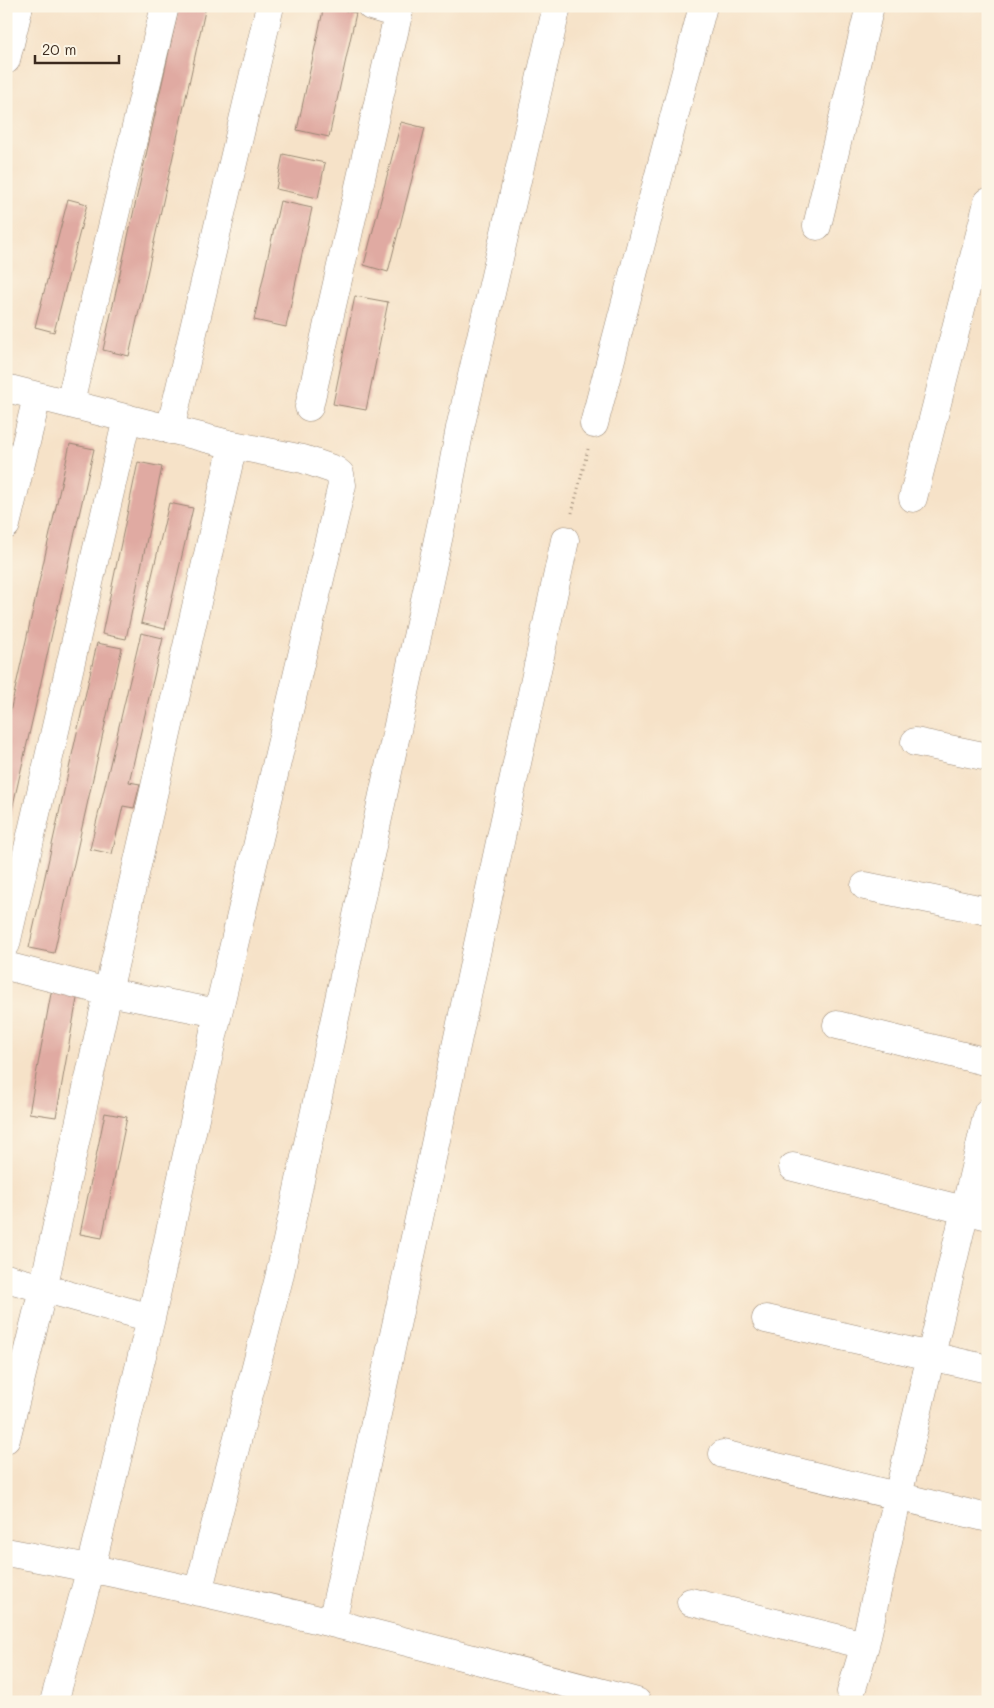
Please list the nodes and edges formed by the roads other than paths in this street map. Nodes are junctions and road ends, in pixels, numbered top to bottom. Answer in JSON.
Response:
{"nodes":[{"id":1,"x":19,"y":6,"type":"edge"},
{"id":2,"x":165,"y":6,"type":"edge"},
{"id":3,"x":270,"y":6,"type":"edge"},
{"id":4,"x":371,"y":6,"type":"edge"},
{"id":5,"x":557,"y":6,"type":"edge"},
{"id":6,"x":703,"y":6,"type":"edge"},
{"id":7,"x":870,"y":6,"type":"edge"},
{"id":8,"x":399,"y":10,"type":"edge"},
{"id":9,"x":6,"y":60,"type":"edge"},
{"id":10,"x":988,"y":202,"type":"edge"},
{"id":11,"x":817,"y":226,"type":"dead end"},
{"id":12,"x":6,"y":388,"type":"edge"},
{"id":13,"x":37,"y":397,"type":"junction"},
{"id":14,"x":70,"y":403,"type":"junction"},
{"id":15,"x":309,"y":407,"type":"dead end"},
{"id":16,"x":127,"y":418,"type":"junction"},
{"id":17,"x":594,"y":424,"type":"road end"},
{"id":18,"x":170,"y":430,"type":"junction"},
{"id":19,"x":233,"y":445,"type":"junction"},
{"id":20,"x":913,"y":498,"type":"dead end"},
{"id":21,"x":6,"y":525,"type":"edge"},
{"id":22,"x":565,"y":540,"type":"road end"},
{"id":23,"x":915,"y":742,"type":"dead end"},
{"id":24,"x":988,"y":758,"type":"edge"},
{"id":25,"x":865,"y":886,"type":"dead end"},
{"id":26,"x":988,"y":911,"type":"edge"},
{"id":27,"x":6,"y":944,"type":"edge"},
{"id":28,"x":6,"y":966,"type":"edge"},
{"id":29,"x":108,"y":992,"type":"junction"},
{"id":30,"x":218,"y":1013,"type":"junction"},
{"id":31,"x":837,"y":1025,"type":"dead end"},
{"id":32,"x":988,"y":1062,"type":"edge"},
{"id":33,"x":988,"y":1112,"type":"edge"},
{"id":34,"x":793,"y":1167,"type":"dead end"},
{"id":35,"x":977,"y":1214,"type":"edge"},
{"id":36,"x":6,"y":1278,"type":"edge"},
{"id":37,"x":43,"y":1289,"type":"junction"},
{"id":38,"x":151,"y":1318,"type":"junction"},
{"id":39,"x":766,"y":1318,"type":"dead end"},
{"id":40,"x":931,"y":1356,"type":"junction"},
{"id":41,"x":988,"y":1369,"type":"edge"},
{"id":42,"x":6,"y":1438,"type":"edge"},
{"id":43,"x":723,"y":1454,"type":"dead end"},
{"id":44,"x":898,"y":1496,"type":"junction"},
{"id":45,"x":988,"y":1518,"type":"edge"},
{"id":46,"x":6,"y":1552,"type":"edge"},
{"id":47,"x":91,"y":1568,"type":"junction"},
{"id":48,"x":198,"y":1592,"type":"junction"},
{"id":49,"x":691,"y":1602,"type":"dead end"},
{"id":50,"x":332,"y":1622,"type":"junction"},
{"id":51,"x":865,"y":1645,"type":"junction"},
{"id":52,"x":851,"y":1692,"type":"dead end"},
{"id":53,"x":54,"y":1702,"type":"edge"},
{"id":54,"x":637,"y":1702,"type":"edge"}],
"edges":[{"from":1,"to":9,"type":"street"},
{"from":2,"to":14,"type":"street"},
{"from":3,"to":18,"type":"street"},
{"from":4,"to":8,"type":"street"},
{"from":5,"to":48,"type":"street"},
{"from":6,"to":17,"type":"street"},
{"from":7,"to":11,"type":"street"},
{"from":8,"to":15,"type":"street"},
{"from":10,"to":20,"type":"street"},
{"from":12,"to":13,"type":"street"},
{"from":13,"to":14,"type":"street"},
{"from":13,"to":21,"type":"street"},
{"from":14,"to":16,"type":"street"},
{"from":16,"to":18,"type":"street"},
{"from":16,"to":27,"type":"street"},
{"from":18,"to":19,"type":"street"},
{"from":19,"to":29,"type":"street"},
{"from":19,"to":30,"type":"street"},
{"from":22,"to":50,"type":"street"},
{"from":23,"to":24,"type":"street"},
{"from":25,"to":26,"type":"street"},
{"from":28,"to":29,"type":"street"},
{"from":29,"to":30,"type":"street"},
{"from":29,"to":37,"type":"street"},
{"from":30,"to":38,"type":"street"},
{"from":31,"to":32,"type":"street"},
{"from":33,"to":35,"type":"street"},
{"from":34,"to":35,"type":"street"},
{"from":35,"to":40,"type":"street"},
{"from":36,"to":37,"type":"street"},
{"from":37,"to":38,"type":"street"},
{"from":37,"to":42,"type":"street"},
{"from":38,"to":47,"type":"street"},
{"from":39,"to":40,"type":"street"},
{"from":40,"to":41,"type":"street"},
{"from":40,"to":44,"type":"street"},
{"from":43,"to":44,"type":"street"},
{"from":44,"to":45,"type":"street"},
{"from":44,"to":51,"type":"street"},
{"from":46,"to":47,"type":"street"},
{"from":47,"to":48,"type":"street"},
{"from":47,"to":53,"type":"street"},
{"from":48,"to":50,"type":"street"},
{"from":49,"to":51,"type":"street"},
{"from":50,"to":54,"type":"street"},
{"from":51,"to":52,"type":"street"}]}
